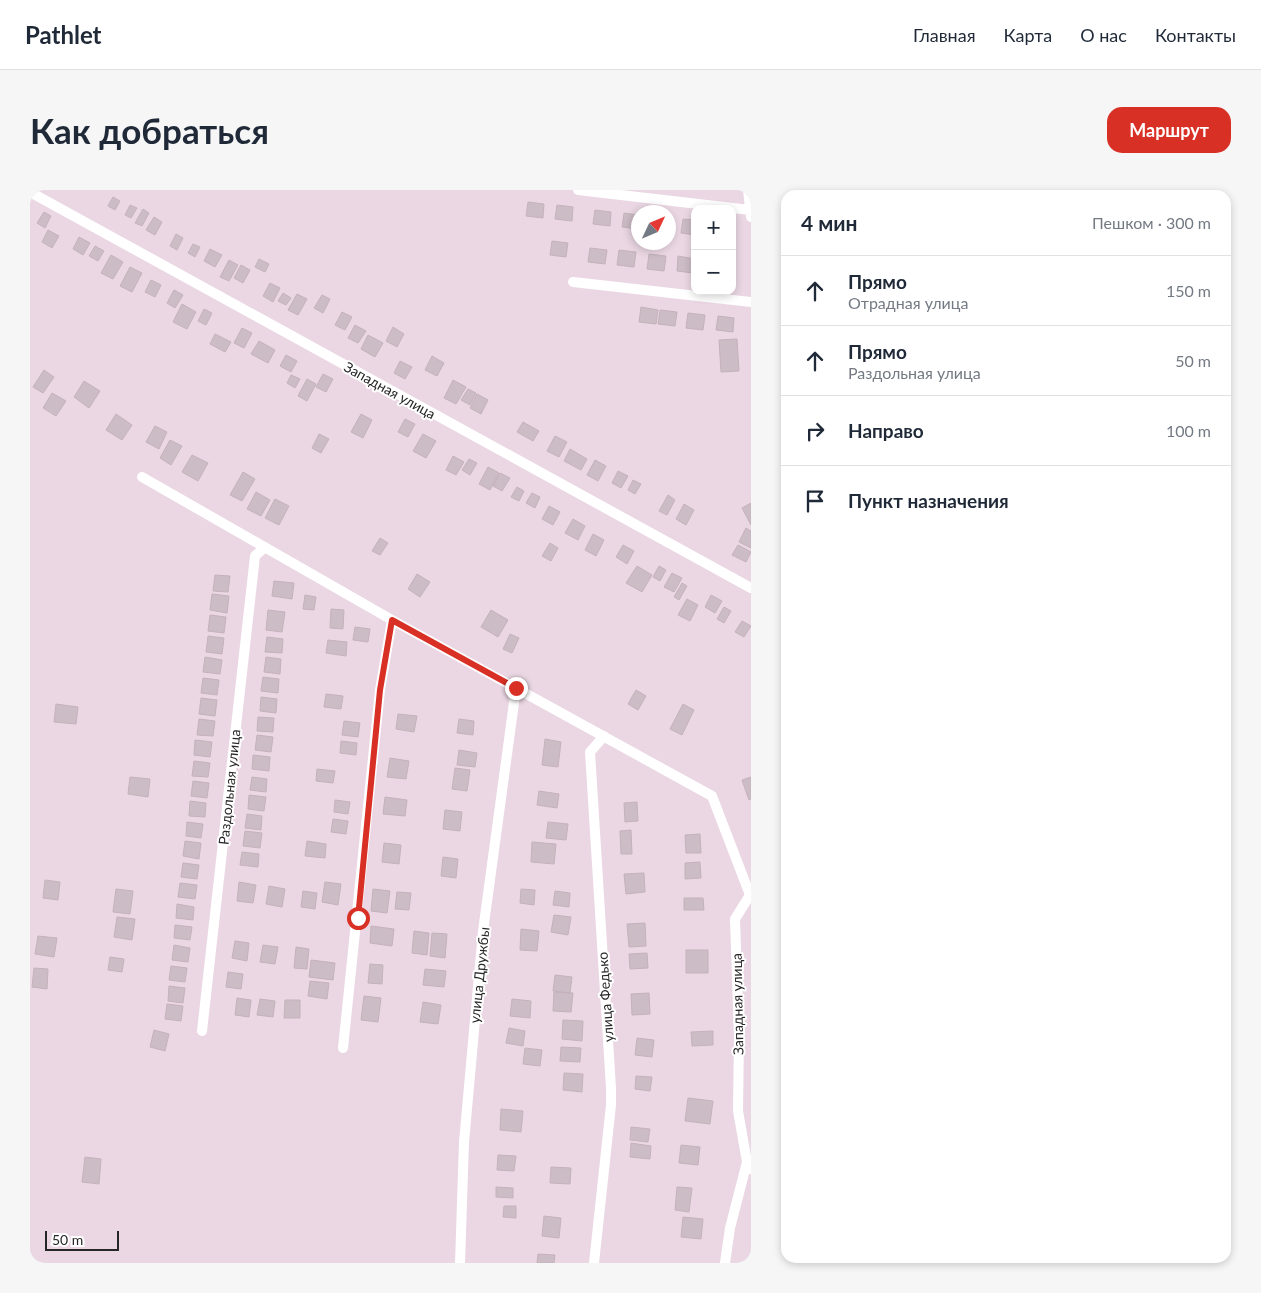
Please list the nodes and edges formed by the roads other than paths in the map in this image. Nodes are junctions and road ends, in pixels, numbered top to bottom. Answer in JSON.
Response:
{"nodes":[{"id":1,"x":578,"y":190,"type":"edge"},
{"id":2,"x":748,"y":190,"type":"edge"},
{"id":3,"x":30,"y":192,"type":"edge"},
{"id":4,"x":751,"y":213,"type":"edge"},
{"id":5,"x":573,"y":282,"type":"dead end"},
{"id":6,"x":751,"y":302,"type":"edge"},
{"id":7,"x":142,"y":477,"type":"dead end"},
{"id":8,"x":265,"y":547,"type":"junction"},
{"id":9,"x":751,"y":588,"type":"edge"},
{"id":10,"x":392,"y":620,"type":"junction"},
{"id":11,"x":516,"y":688,"type":"junction"},
{"id":12,"x":604,"y":736,"type":"junction"},
{"id":13,"x":750,"y":894,"type":"edge"},
{"id":14,"x":202,"y":1031,"type":"dead end"},
{"id":15,"x":343,"y":1048,"type":"dead end"},
{"id":16,"x":749,"y":1166,"type":"edge"},
{"id":17,"x":460,"y":1263,"type":"edge"},
{"id":18,"x":594,"y":1263,"type":"edge"},
{"id":19,"x":725,"y":1263,"type":"edge"}],
"edges":[{"from":1,"to":4,"type":"street"},
{"from":2,"to":4,"type":"street"},
{"from":3,"to":9,"type":"street","name":"Западная улица"},
{"from":5,"to":6,"type":"street"},
{"from":7,"to":8,"type":"street"},
{"from":8,"to":10,"type":"street"},
{"from":8,"to":14,"type":"street","name":"Раздольная улица"},
{"from":10,"to":11,"type":"street"},
{"from":10,"to":15,"type":"street"},
{"from":11,"to":12,"type":"street"},
{"from":11,"to":17,"type":"street","name":"улица Дружбы"},
{"from":12,"to":13,"type":"street","name":"Западная улица"},
{"from":12,"to":18,"type":"street","name":"улица Федько"},
{"from":13,"to":16,"type":"street","name":"Западная улица"},
{"from":16,"to":19,"type":"street"}]}
